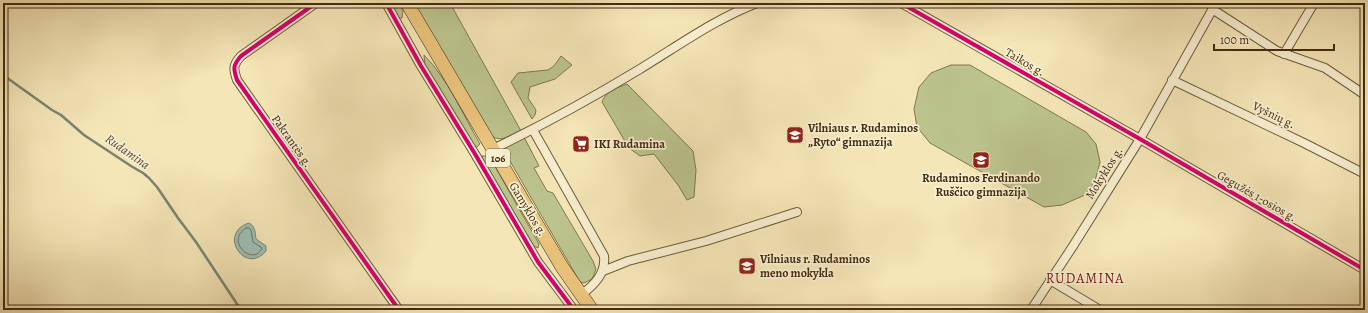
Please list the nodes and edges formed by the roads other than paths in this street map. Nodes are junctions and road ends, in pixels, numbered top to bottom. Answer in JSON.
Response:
{"nodes":[{"id":1,"x":316,"y":3,"type":"edge"},
{"id":2,"x":386,"y":3,"type":"edge"},
{"id":3,"x":407,"y":3,"type":"edge"},
{"id":4,"x":757,"y":3,"type":"edge"},
{"id":5,"x":901,"y":3,"type":"edge"},
{"id":6,"x":1314,"y":3,"type":"edge"},
{"id":7,"x":1214,"y":6,"type":"edge"},
{"id":8,"x":1284,"y":54,"type":"junction"},
{"id":9,"x":1172,"y":80,"type":"junction"},
{"id":10,"x":1365,"y":95,"type":"edge"},
{"id":11,"x":533,"y":130,"type":"junction"},
{"id":12,"x":1140,"y":139,"type":"junction"},
{"id":13,"x":493,"y":149,"type":"junction"},
{"id":14,"x":1365,"y":174,"type":"edge"},
{"id":15,"x":797,"y":212,"type":"dead end"},
{"id":16,"x":603,"y":270,"type":"junction"},
{"id":17,"x":1365,"y":270,"type":"edge"},
{"id":18,"x":1050,"y":280,"type":"junction"},
{"id":19,"x":581,"y":295,"type":"junction"},
{"id":20,"x":399,"y":310,"type":"edge"},
{"id":21,"x":574,"y":310,"type":"edge"},
{"id":22,"x":592,"y":310,"type":"edge"},
{"id":23,"x":1031,"y":310,"type":"edge"},
{"id":24,"x":1100,"y":310,"type":"edge"}],
"edges":[{"from":1,"to":20,"type":"street","name":"Pakrantės g."},
{"from":2,"to":21,"type":"street"},
{"from":3,"to":13,"type":"main road","name":"Gamyklos g.","number":"106"},
{"from":4,"to":11,"type":"street"},
{"from":5,"to":12,"type":"street","name":"Taikos g."},
{"from":6,"to":8,"type":"street"},
{"from":7,"to":8,"type":"street"},
{"from":7,"to":9,"type":"street","name":"Mokyklos g."},
{"from":8,"to":10,"type":"street"},
{"from":9,"to":12,"type":"street","name":"Mokyklos g."},
{"from":9,"to":14,"type":"street","name":"Vyšnių g."},
{"from":11,"to":13,"type":"street"},
{"from":11,"to":16,"type":"street"},
{"from":12,"to":17,"type":"street","name":"Gegužės 1-osios g."},
{"from":12,"to":18,"type":"street","name":"Mokyklos g."},
{"from":13,"to":19,"type":"main road","name":"Gamyklos g.","number":"106"},
{"from":15,"to":16,"type":"street"},
{"from":16,"to":19,"type":"street"},
{"from":18,"to":23,"type":"street","name":"Mokyklos g."},
{"from":18,"to":24,"type":"street"},
{"from":19,"to":22,"type":"main road","name":"Gamyklos g.","number":"106"}]}
